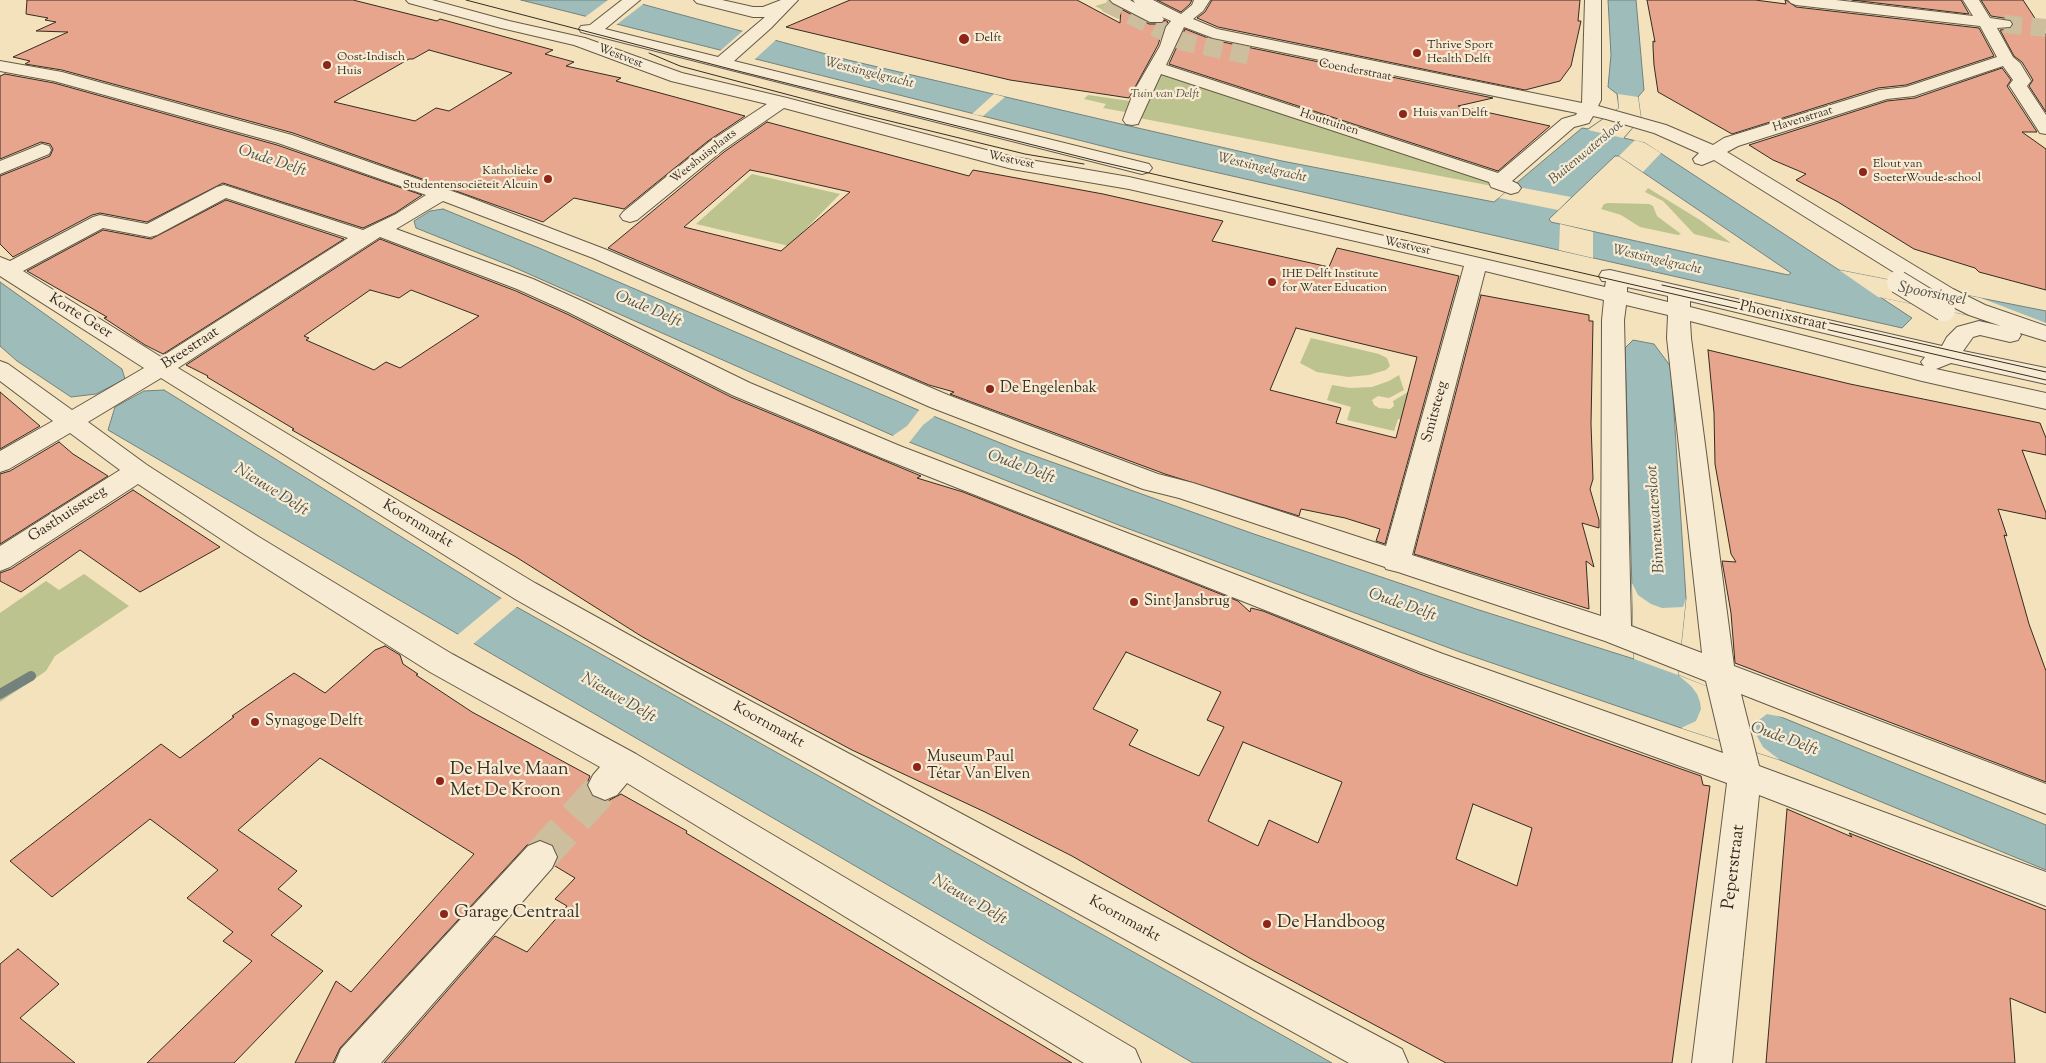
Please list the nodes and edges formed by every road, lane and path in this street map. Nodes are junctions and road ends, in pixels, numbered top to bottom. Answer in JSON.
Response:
{"nodes":[{"id":1,"x":414,"y":0,"type":"edge"},
{"id":2,"x":632,"y":0,"type":"edge"},
{"id":3,"x":702,"y":0,"type":"edge"},
{"id":4,"x":1142,"y":0,"type":"edge"},
{"id":5,"x":1202,"y":0,"type":"edge"},
{"id":6,"x":1593,"y":0,"type":"edge"},
{"id":7,"x":1796,"y":0,"type":"edge"},
{"id":8,"x":1971,"y":0,"type":"edge"},
{"id":9,"x":1108,"y":1,"type":"edge"},
{"id":10,"x":783,"y":2,"type":"edge"},
{"id":11,"x":544,"y":18,"type":"dead end"},
{"id":12,"x":1984,"y":22,"type":"junction"},
{"id":13,"x":1177,"y":24,"type":"junction"},
{"id":14,"x":2004,"y":24,"type":"tunnel mouth"},
{"id":15,"x":598,"y":26,"type":"junction"},
{"id":16,"x":1253,"y":51,"type":"junction"},
{"id":17,"x":726,"y":58,"type":"junction"},
{"id":18,"x":2006,"y":59,"type":"junction"},
{"id":19,"x":0,"y":66,"type":"edge"},
{"id":20,"x":1156,"y":68,"type":"junction"},
{"id":21,"x":1970,"y":72,"type":"junction"},
{"id":22,"x":2018,"y":85,"type":"junction"},
{"id":23,"x":781,"y":102,"type":"junction"},
{"id":24,"x":1595,"y":116,"type":"junction"},
{"id":25,"x":1132,"y":120,"type":"dead end"},
{"id":26,"x":2046,"y":129,"type":"edge"},
{"id":27,"x":42,"y":150,"type":"dead end"},
{"id":28,"x":1708,"y":156,"type":"junction"},
{"id":29,"x":0,"y":168,"type":"edge"},
{"id":30,"x":442,"y":194,"type":"junction"},
{"id":31,"x":630,"y":216,"type":"dead end"},
{"id":32,"x":372,"y":234,"type":"junction"},
{"id":33,"x":1476,"y":263,"type":"junction"},
{"id":34,"x":4,"y":267,"type":"edge"},
{"id":35,"x":1616,"y":287,"type":"junction"},
{"id":36,"x":1679,"y":302,"type":"junction"},
{"id":37,"x":1979,"y":328,"type":"junction"},
{"id":38,"x":2036,"y":330,"type":"edge"},
{"id":39,"x":2046,"y":341,"type":"edge"},
{"id":40,"x":2046,"y":353,"type":"edge"},
{"id":41,"x":1948,"y":356,"type":"junction"},
{"id":42,"x":1892,"y":364,"type":"junction"},
{"id":43,"x":0,"y":369,"type":"edge"},
{"id":44,"x":151,"y":374,"type":"junction"},
{"id":45,"x":2046,"y":376,"type":"edge"},
{"id":46,"x":1999,"y":389,"type":"junction"},
{"id":47,"x":2046,"y":401,"type":"edge"},
{"id":48,"x":82,"y":414,"type":"junction"},
{"id":49,"x":0,"y":463,"type":"edge"},
{"id":50,"x":127,"y":477,"type":"junction"},
{"id":51,"x":0,"y":560,"type":"edge"},
{"id":52,"x":1396,"y":562,"type":"junction"},
{"id":53,"x":1624,"y":636,"type":"junction"},
{"id":54,"x":1713,"y":676,"type":"junction"},
{"id":55,"x":1741,"y":760,"type":"junction"},
{"id":56,"x":2046,"y":799,"type":"edge"},
{"id":57,"x":540,"y":857,"type":"tunnel mouth"},
{"id":58,"x":2046,"y":888,"type":"edge"},
{"id":59,"x":355,"y":1063,"type":"edge"},
{"id":60,"x":1121,"y":1063,"type":"edge"},
{"id":61,"x":1388,"y":1063,"type":"edge"},
{"id":62,"x":1712,"y":1063,"type":"edge"}],
"edges":[{"from":1,"to":23,"type":"street","name":"Westvest"},
{"from":2,"to":15,"type":"street"},
{"from":3,"to":10,"type":"street"},
{"from":4,"to":13,"type":"street","name":"Coenderstraat"},
{"from":5,"to":13,"type":"street"},
{"from":6,"to":24,"type":"street"},
{"from":7,"to":12,"type":"street"},
{"from":8,"to":12,"type":"street"},
{"from":9,"to":13,"type":"street","name":"Coenderstraat"},
{"from":10,"to":17,"type":"street"},
{"from":11,"to":15,"type":"street","name":"Westvest"},
{"from":12,"to":14,"type":"street"},
{"from":12,"to":18,"type":"street"},
{"from":13,"to":16,"type":"street","name":"Coenderstraat"},
{"from":13,"to":20,"type":"street"},
{"from":15,"to":17,"type":"street","name":"Westvest"},
{"from":16,"to":24,"type":"street","name":"Coenderstraat"},
{"from":16,"to":24,"type":"street"},
{"from":17,"to":35,"type":"street","name":"Westvest"},
{"from":18,"to":21,"type":"street","name":"Havenstraat"},
{"from":18,"to":22,"type":"street"},
{"from":19,"to":30,"type":"street"},
{"from":20,"to":24,"type":"street","name":"Houttuinen"},
{"from":20,"to":25,"type":"street"},
{"from":21,"to":22,"type":"street"},
{"from":21,"to":28,"type":"street","name":"Havenstraat"},
{"from":22,"to":26,"type":"street"},
{"from":23,"to":31,"type":"street","name":"Weeshuisplaats"},
{"from":23,"to":33,"type":"street","name":"Westvest"},
{"from":24,"to":28,"type":"street"},
{"from":27,"to":29,"type":"street"},
{"from":28,"to":37,"type":"street","bridge":true},
{"from":28,"to":38,"type":"street"},
{"from":30,"to":32,"type":"street"},
{"from":30,"to":52,"type":"street"},
{"from":32,"to":34,"type":"street"},
{"from":32,"to":44,"type":"street","name":"Breestraat"},
{"from":32,"to":55,"type":"street"},
{"from":33,"to":35,"type":"street","name":"Westvest"},
{"from":33,"to":52,"type":"street","name":"Smitsteeg"},
{"from":34,"to":44,"type":"street","name":"Korte Geer"},
{"from":35,"to":36,"type":"street","name":"Phoenixstraat"},
{"from":35,"to":53,"type":"street"},
{"from":36,"to":41,"type":"street","name":"Phoenixstraat"},
{"from":36,"to":42,"type":"street","name":"Phoenixstraat"},
{"from":36,"to":54,"type":"street"},
{"from":37,"to":39,"type":"street"},
{"from":37,"to":40,"type":"street"},
{"from":37,"to":41,"type":"street"},
{"from":41,"to":42,"type":"street","name":"Phoenixstraat"},
{"from":41,"to":45,"type":"street","name":"Phoenixstraat"},
{"from":41,"to":46,"type":"street","name":"Phoenixstraat"},
{"from":42,"to":46,"type":"street","name":"Phoenixstraat"},
{"from":43,"to":48,"type":"street"},
{"from":44,"to":48,"type":"street","name":"Breestraat"},
{"from":44,"to":61,"type":"street","name":"Koornmarkt"},
{"from":46,"to":47,"type":"street","name":"Phoenixstraat"},
{"from":48,"to":49,"type":"street","name":"Breestraat"},
{"from":48,"to":50,"type":"street"},
{"from":50,"to":51,"type":"street","name":"Gasthuissteeg"},
{"from":50,"to":60,"type":"street"},
{"from":52,"to":53,"type":"street"},
{"from":53,"to":54,"type":"street"},
{"from":54,"to":55,"type":"street","name":"Peperstraat"},
{"from":54,"to":56,"type":"street"},
{"from":55,"to":58,"type":"street"},
{"from":55,"to":62,"type":"street","name":"Peperstraat"},
{"from":57,"to":59,"type":"street"}]}
